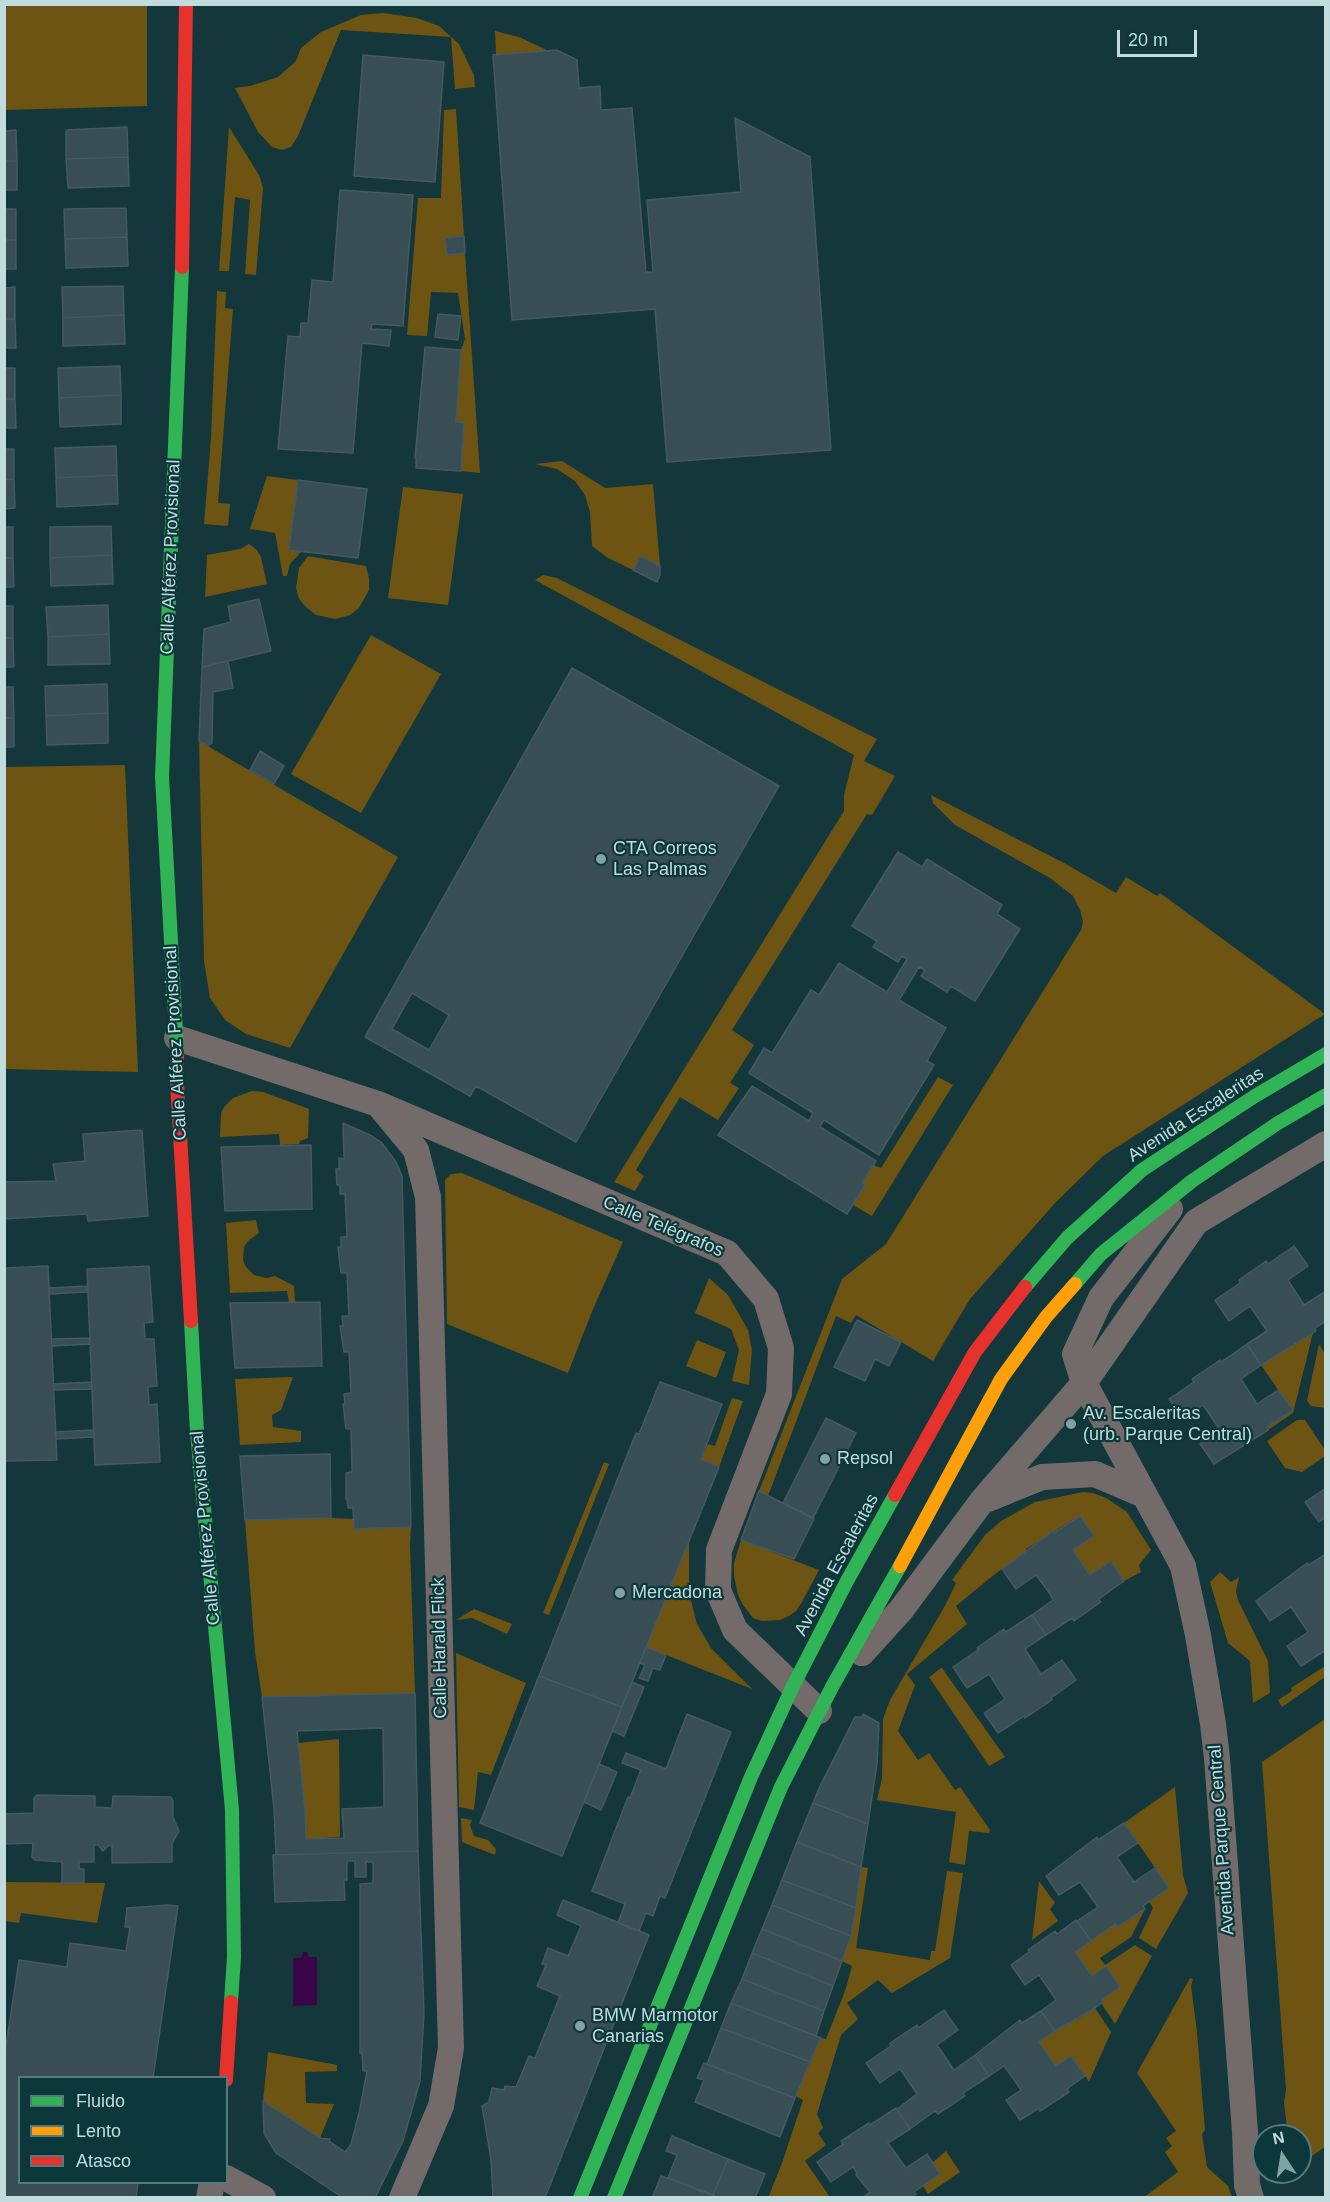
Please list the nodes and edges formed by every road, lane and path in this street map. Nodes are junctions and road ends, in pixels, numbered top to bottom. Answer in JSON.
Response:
{"nodes":[{"id":1,"x":186,"y":4,"type":"edge"},
{"id":2,"x":177,"y":1038,"type":"junction"},
{"id":3,"x":1326,"y":1054,"type":"edge"},
{"id":4,"x":1326,"y":1095,"type":"edge"},
{"id":5,"x":378,"y":1104,"type":"junction"},
{"id":6,"x":1326,"y":1144,"type":"edge"},
{"id":7,"x":1192,"y":1181,"type":"junction"},
{"id":8,"x":1084,"y":1383,"type":"junction"},
{"id":9,"x":1144,"y":1495,"type":"junction"},
{"id":10,"x":982,"y":1501,"type":"junction"},
{"id":11,"x":793,"y":1686,"type":"junction"},
{"id":12,"x":832,"y":1687,"type":"junction"},
{"id":13,"x":819,"y":1711,"type":"junction"},
{"id":14,"x":702,"y":1940,"type":"junction"},
{"id":15,"x":226,"y":2076,"type":"edge"},
{"id":16,"x":228,"y":2179,"type":"edge"},
{"id":17,"x":1249,"y":2191,"type":"edge"},
{"id":18,"x":263,"y":2198,"type":"edge"},
{"id":19,"x":402,"y":2198,"type":"edge"},
{"id":20,"x":580,"y":2198,"type":"edge"},
{"id":21,"x":614,"y":2198,"type":"edge"}],
"edges":[{"from":1,"to":2,"type":"street","name":"Calle Alférez Provisional"},
{"from":2,"to":5,"type":"street","name":"Calle Telégrafos"},
{"from":2,"to":15,"type":"street","name":"Calle Alférez Provisional"},
{"from":3,"to":11,"type":"street","name":"Avenida Escaleritas"},
{"from":4,"to":7,"type":"street","name":"Avenida Escaleritas"},
{"from":5,"to":11,"type":"street","name":"Calle Telégrafos"},
{"from":5,"to":19,"type":"street","name":"Calle Harald Flick"},
{"from":6,"to":8,"type":"street"},
{"from":7,"to":8,"type":"street","name":"Avenida Parque Central"},
{"from":7,"to":12,"type":"street","name":"Avenida Escaleritas"},
{"from":8,"to":9,"type":"street","name":"Avenida Parque Central"},
{"from":8,"to":10,"type":"street"},
{"from":9,"to":10,"type":"street"},
{"from":9,"to":17,"type":"street","name":"Avenida Parque Central"},
{"from":10,"to":12,"type":"street"},
{"from":11,"to":13,"type":"street","name":"Calle Telégrafos"},
{"from":11,"to":14,"type":"street","name":"Avenida Escaleritas"},
{"from":12,"to":13,"type":"street","name":"Avenida Escaleritas"},
{"from":13,"to":14,"type":"street","name":"Avenida Escaleritas"},
{"from":14,"to":20,"type":"street","name":"Avenida Escaleritas"},
{"from":14,"to":21,"type":"street","name":"Avenida Escaleritas"},
{"from":16,"to":18,"type":"street"}]}
